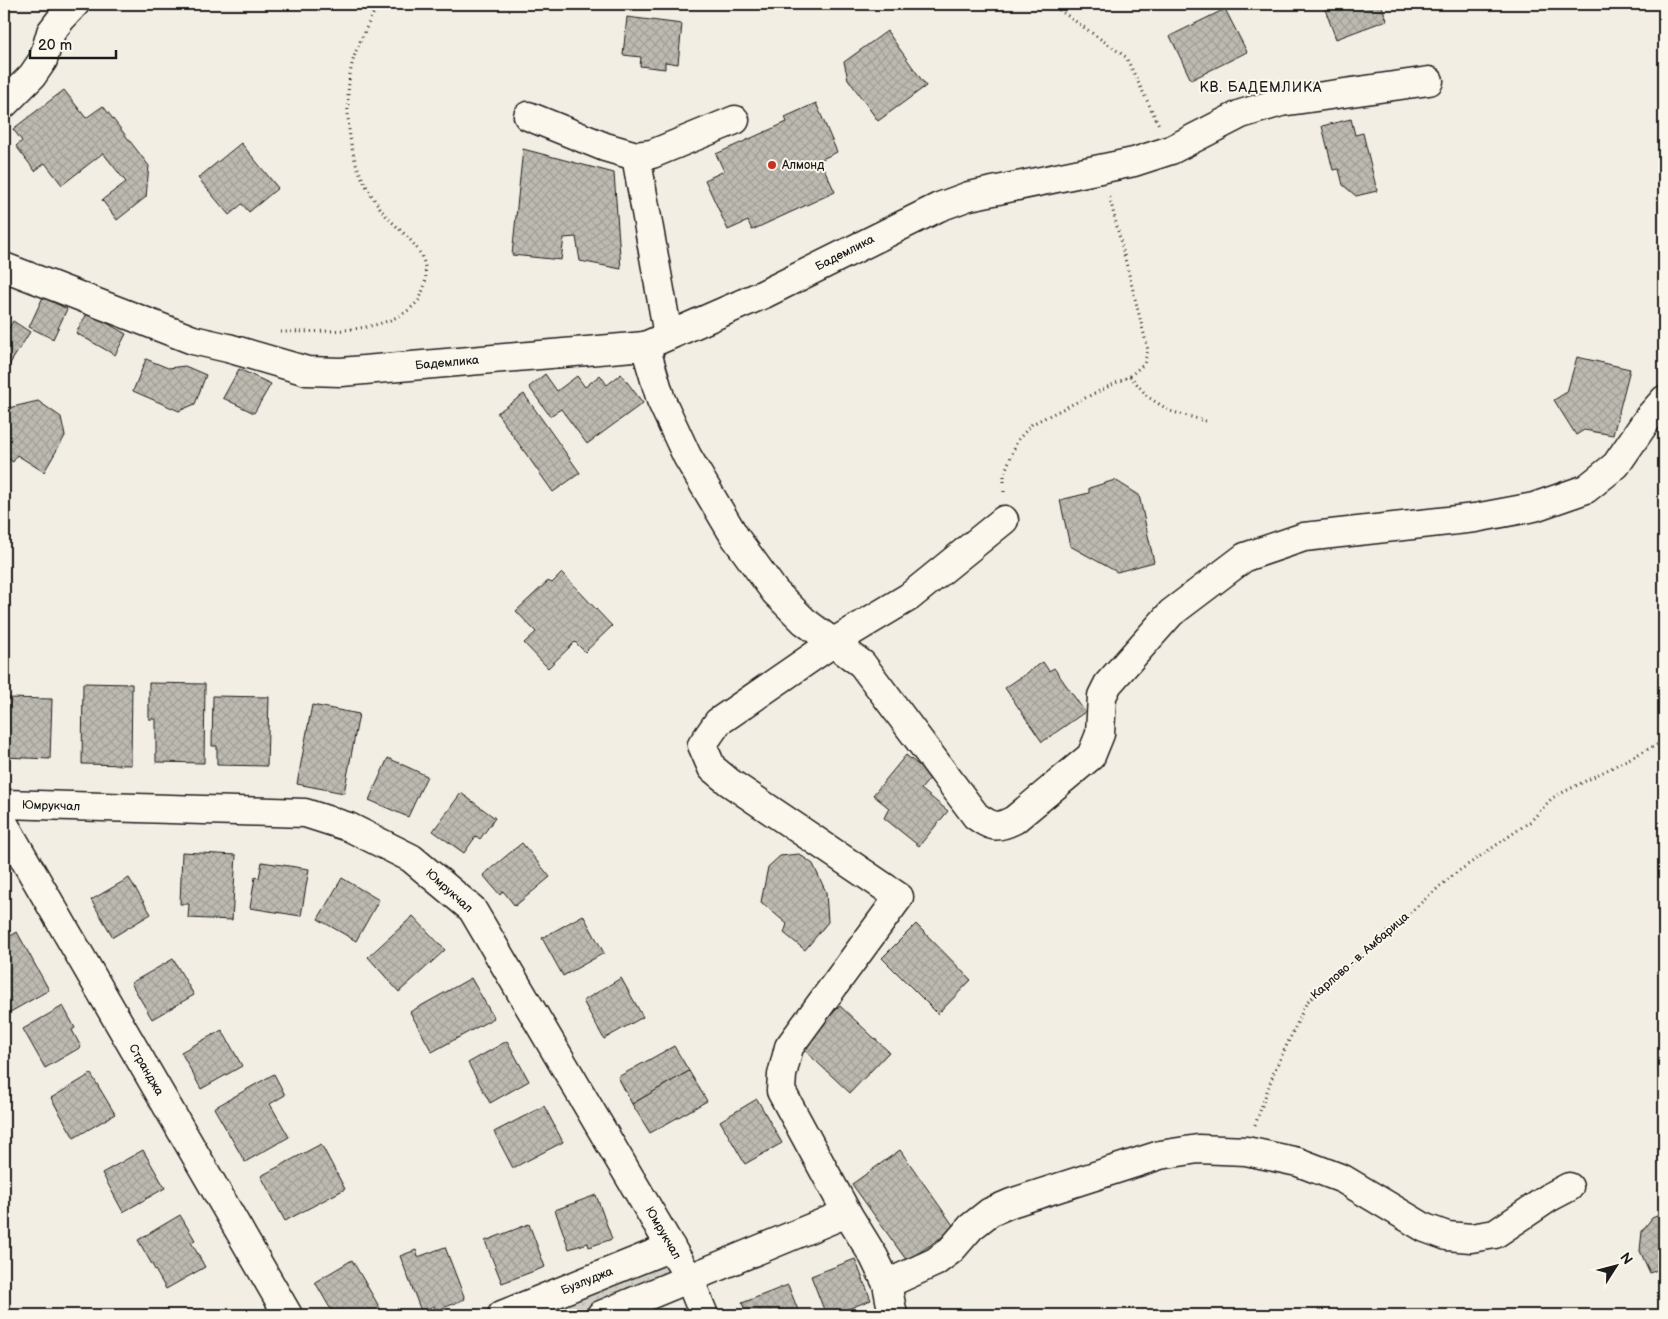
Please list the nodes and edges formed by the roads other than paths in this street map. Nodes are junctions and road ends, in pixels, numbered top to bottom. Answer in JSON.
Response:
{"nodes":[{"id":1,"x":75,"y":4,"type":"edge"},
{"id":2,"x":1429,"y":81,"type":"dead end"},
{"id":3,"x":4,"y":104,"type":"edge"},
{"id":4,"x":528,"y":116,"type":"dead end"},
{"id":5,"x":735,"y":120,"type":"dead end"},
{"id":6,"x":636,"y":156,"type":"junction"},
{"id":7,"x":4,"y":267,"type":"edge"},
{"id":8,"x":656,"y":341,"type":"junction"},
{"id":9,"x":1664,"y":400,"type":"edge"},
{"id":10,"x":1004,"y":520,"type":"road end"},
{"id":11,"x":834,"y":642,"type":"junction"},
{"id":12,"x":4,"y":804,"type":"edge"},
{"id":13,"x":4,"y":824,"type":"edge"},
{"id":14,"x":1569,"y":1187,"type":"dead end"},
{"id":15,"x":847,"y":1213,"type":"junction"},
{"id":16,"x":671,"y":1247,"type":"junction"},
{"id":17,"x":689,"y":1278,"type":"junction"},
{"id":18,"x":887,"y":1284,"type":"junction"},
{"id":19,"x":288,"y":1315,"type":"edge"},
{"id":20,"x":502,"y":1315,"type":"edge"},
{"id":21,"x":601,"y":1315,"type":"edge"},
{"id":22,"x":704,"y":1315,"type":"edge"},
{"id":23,"x":893,"y":1315,"type":"edge"}],
"edges":[{"from":1,"to":3,"type":"street"},
{"from":2,"to":8,"type":"street","name":"Бадемлика"},
{"from":4,"to":6,"type":"street"},
{"from":5,"to":6,"type":"street"},
{"from":6,"to":8,"type":"street"},
{"from":7,"to":8,"type":"street","name":"Бадемлика"},
{"from":8,"to":11,"type":"street"},
{"from":9,"to":11,"type":"street"},
{"from":10,"to":11,"type":"street"},
{"from":11,"to":15,"type":"street"},
{"from":12,"to":16,"type":"street","name":"Юмрукчал"},
{"from":13,"to":19,"type":"street","name":"Странджа"},
{"from":14,"to":18,"type":"street"},
{"from":15,"to":17,"type":"street"},
{"from":15,"to":18,"type":"street"},
{"from":16,"to":17,"type":"street","name":"Юмрукчал"},
{"from":16,"to":20,"type":"street","name":"Бузлуджа"},
{"from":17,"to":21,"type":"street"},
{"from":17,"to":22,"type":"street","name":"Юмрукчал"},
{"from":18,"to":23,"type":"street"}]}
